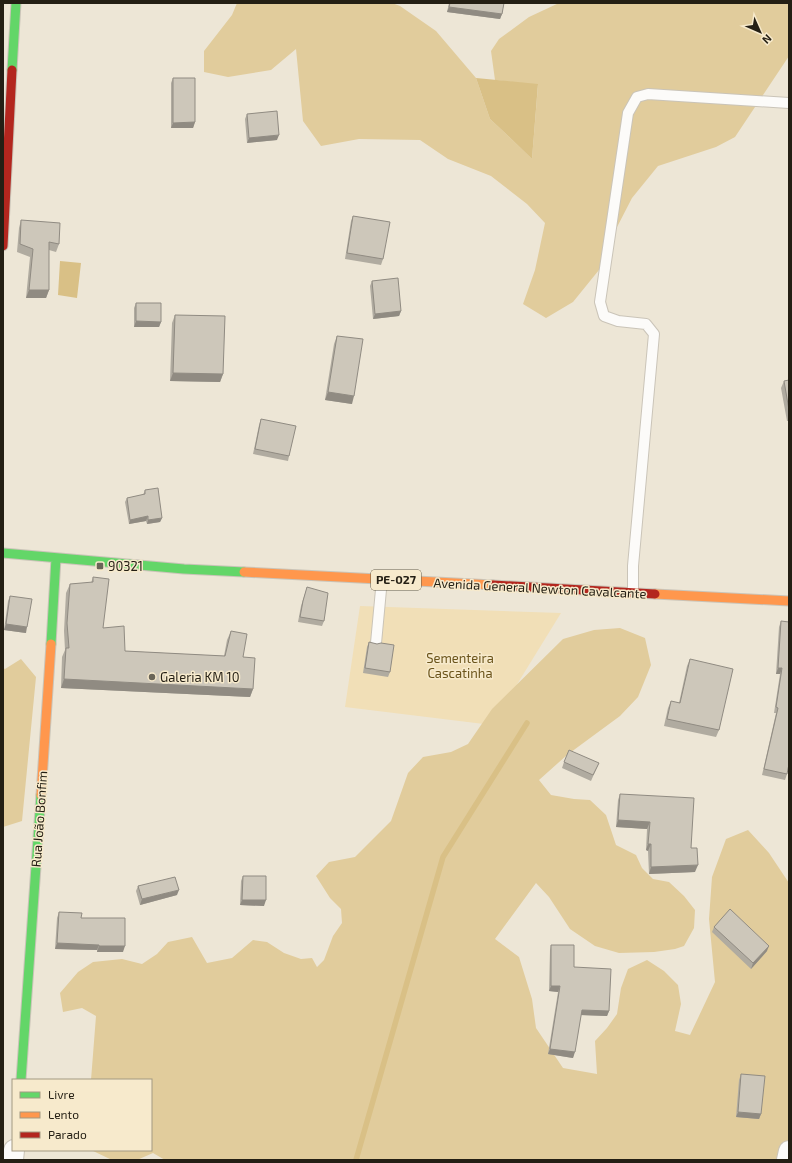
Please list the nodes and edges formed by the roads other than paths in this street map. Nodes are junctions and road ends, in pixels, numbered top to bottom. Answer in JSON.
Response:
{"nodes":[{"id":1,"x":16,"y":3,"type":"edge"},
{"id":2,"x":789,"y":103,"type":"edge"},
{"id":3,"x":3,"y":246,"type":"edge"},
{"id":4,"x":3,"y":553,"type":"edge"},
{"id":5,"x":56,"y":558,"type":"junction"},
{"id":6,"x":382,"y":579,"type":"junction"},
{"id":7,"x":633,"y":593,"type":"junction"},
{"id":8,"x":789,"y":602,"type":"edge"},
{"id":9,"x":376,"y":644,"type":"edge"},
{"id":10,"x":21,"y":1079,"type":"edge"},
{"id":11,"x":789,"y":1152,"type":"edge"},
{"id":12,"x":787,"y":1160,"type":"edge"}],
"edges":[{"from":1,"to":3,"type":"main road"},
{"from":2,"to":7,"type":"lane"},
{"from":4,"to":5,"type":"main road","name":"Avenida General Newton Cavalcante","number":"PE-027"},
{"from":5,"to":6,"type":"main road","name":"Avenida General Newton Cavalcante","number":"PE-027"},
{"from":5,"to":10,"type":"main road","name":"Rua João Bonfim"},
{"from":6,"to":7,"type":"main road","name":"Avenida General Newton Cavalcante","number":"PE-027"},
{"from":6,"to":9,"type":"lane"},
{"from":7,"to":8,"type":"main road","name":"Avenida General Newton Cavalcante","number":"PE-027"},
{"from":11,"to":12,"type":"street"}]}
